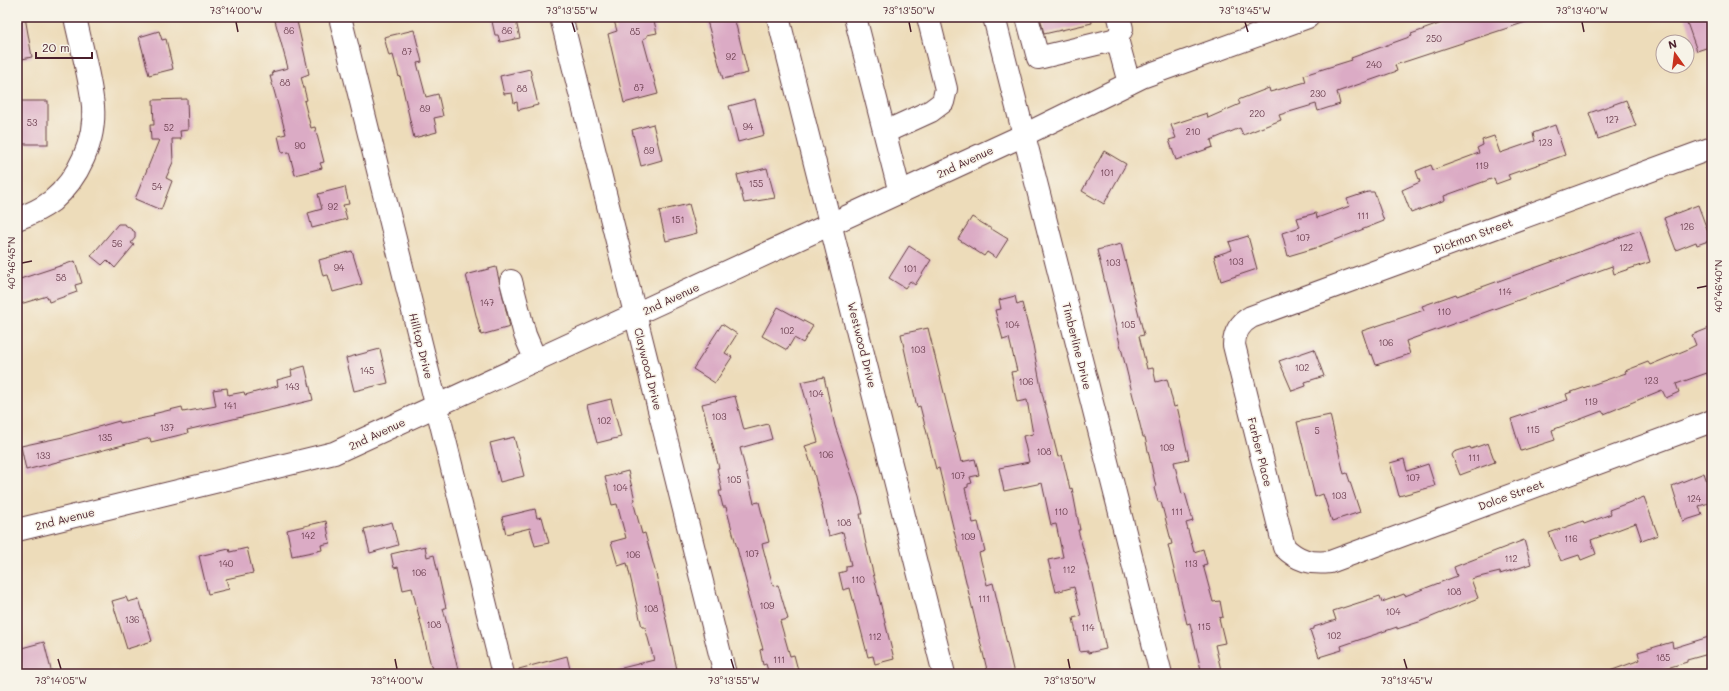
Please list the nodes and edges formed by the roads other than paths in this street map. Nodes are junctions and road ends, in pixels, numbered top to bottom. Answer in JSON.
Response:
{"nodes":[{"id":1,"x":74,"y":17,"type":"edge"},
{"id":2,"x":340,"y":17,"type":"edge"},
{"id":3,"x":561,"y":17,"type":"edge"},
{"id":4,"x":778,"y":17,"type":"edge"},
{"id":5,"x":855,"y":17,"type":"edge"},
{"id":6,"x":928,"y":17,"type":"edge"},
{"id":7,"x":1022,"y":17,"type":"edge"},
{"id":8,"x":1027,"y":17,"type":"edge"},
{"id":9,"x":1119,"y":17,"type":"edge"},
{"id":10,"x":1308,"y":17,"type":"edge"},
{"id":11,"x":995,"y":21,"type":"edge"},
{"id":12,"x":1284,"y":21,"type":"edge"},
{"id":13,"x":1117,"y":39,"type":"junction"},
{"id":14,"x":1130,"y":83,"type":"junction"},
{"id":15,"x":885,"y":132,"type":"junction"},
{"id":16,"x":1024,"y":135,"type":"junction"},
{"id":17,"x":1712,"y":148,"type":"edge"},
{"id":18,"x":900,"y":193,"type":"junction"},
{"id":19,"x":17,"y":219,"type":"edge"},
{"id":20,"x":830,"y":225,"type":"junction"},
{"id":21,"x":511,"y":281,"type":"dead end"},
{"id":22,"x":635,"y":316,"type":"junction"},
{"id":23,"x":1238,"y":330,"type":"joint"},
{"id":24,"x":536,"y":361,"type":"junction"},
{"id":25,"x":436,"y":407,"type":"junction"},
{"id":26,"x":1712,"y":421,"type":"edge"},
{"id":27,"x":17,"y":530,"type":"edge"},
{"id":28,"x":1308,"y":561,"type":"joint"},
{"id":29,"x":503,"y":674,"type":"edge"},
{"id":30,"x":725,"y":674,"type":"edge"},
{"id":31,"x":944,"y":674,"type":"edge"},
{"id":32,"x":1161,"y":674,"type":"edge"}],
"edges":[{"from":1,"to":19,"type":"street"},
{"from":2,"to":25,"type":"street","name":"Hilltop Drive"},
{"from":3,"to":22,"type":"street","name":"Claywood Drive"},
{"from":4,"to":20,"type":"street","name":"Westwood Drive"},
{"from":5,"to":15,"type":"street"},
{"from":6,"to":15,"type":"street"},
{"from":7,"to":11,"type":"street"},
{"from":8,"to":13,"type":"street"},
{"from":9,"to":13,"type":"street"},
{"from":10,"to":12,"type":"street","name":"2nd Avenue"},
{"from":11,"to":16,"type":"street","name":"Timberline Drive"},
{"from":12,"to":14,"type":"street","name":"2nd Avenue"},
{"from":13,"to":14,"type":"street"},
{"from":14,"to":16,"type":"street","name":"2nd Avenue"},
{"from":15,"to":18,"type":"street"},
{"from":16,"to":18,"type":"street","name":"2nd Avenue"},
{"from":16,"to":32,"type":"street","name":"Timberline Drive"},
{"from":17,"to":23,"type":"street","name":"Dickman Street"},
{"from":18,"to":20,"type":"street","name":"2nd Avenue"},
{"from":20,"to":22,"type":"street","name":"2nd Avenue"},
{"from":20,"to":31,"type":"street","name":"Westwood Drive"},
{"from":21,"to":24,"type":"street"},
{"from":22,"to":24,"type":"street","name":"2nd Avenue"},
{"from":22,"to":30,"type":"street","name":"Claywood Drive"},
{"from":23,"to":28,"type":"street","name":"Farber Place"},
{"from":24,"to":25,"type":"street","name":"2nd Avenue"},
{"from":25,"to":27,"type":"street","name":"2nd Avenue"},
{"from":25,"to":29,"type":"street","name":"Hilltop Drive"},
{"from":26,"to":28,"type":"street","name":"Dolce Street"}]}
